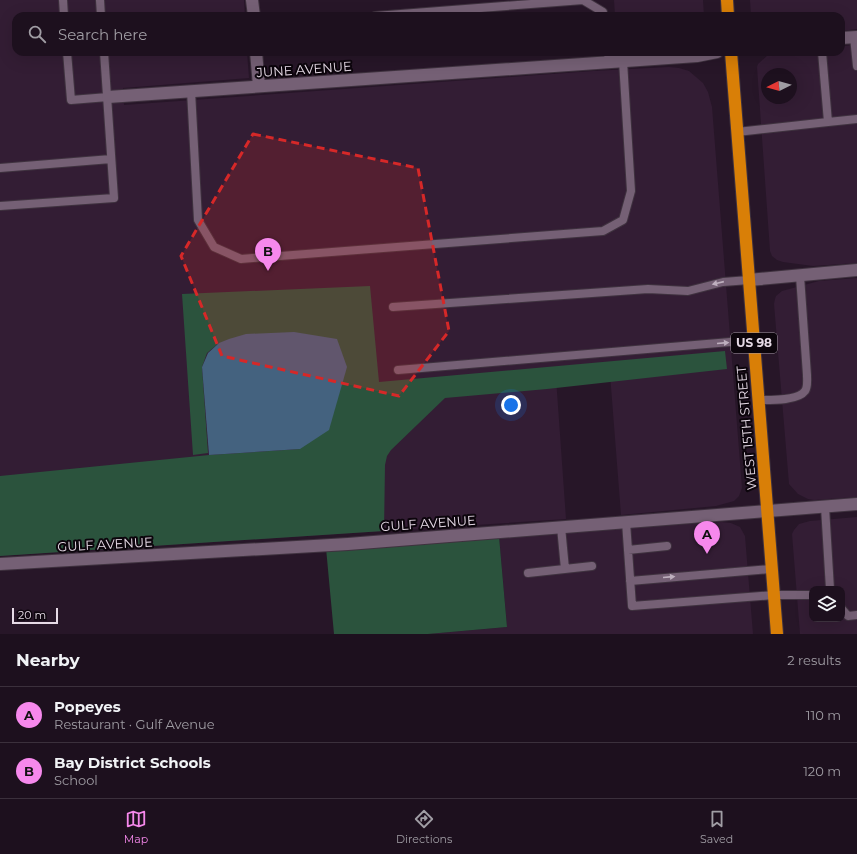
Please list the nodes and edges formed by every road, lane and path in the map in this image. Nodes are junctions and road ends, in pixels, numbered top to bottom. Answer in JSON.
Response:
{"nodes":[{"id":1,"x":63,"y":0,"type":"edge"},
{"id":2,"x":100,"y":0,"type":"edge"},
{"id":3,"x":252,"y":0,"type":"edge"},
{"id":4,"x":727,"y":0,"type":"edge"},
{"id":5,"x":64,"y":12,"type":"edge"},
{"id":6,"x":101,"y":12,"type":"edge"},
{"id":7,"x":254,"y":12,"type":"edge"},
{"id":8,"x":427,"y":12,"type":"edge"},
{"id":9,"x":603,"y":12,"type":"edge"},
{"id":10,"x":728,"y":12,"type":"edge"},
{"id":11,"x":856,"y":37,"type":"edge"},
{"id":12,"x":845,"y":38,"type":"edge"},
{"id":13,"x":67,"y":56,"type":"edge"},
{"id":14,"x":104,"y":56,"type":"edge"},
{"id":15,"x":256,"y":56,"type":"edge"},
{"id":16,"x":697,"y":56,"type":"edge"},
{"id":17,"x":731,"y":56,"type":"edge"},
{"id":18,"x":822,"y":56,"type":"edge"},
{"id":19,"x":609,"y":57,"type":"edge"},
{"id":20,"x":623,"y":61,"type":"junction"},
{"id":21,"x":857,"y":66,"type":"edge"},
{"id":22,"x":259,"y":86,"type":"junction"},
{"id":23,"x":191,"y":91,"type":"junction"},
{"id":24,"x":108,"y":97,"type":"junction"},
{"id":25,"x":857,"y":120,"type":"edge"},
{"id":26,"x":828,"y":122,"type":"junction"},
{"id":27,"x":737,"y":132,"type":"junction"},
{"id":28,"x":111,"y":159,"type":"junction"},
{"id":29,"x":0,"y":168,"type":"edge"},
{"id":30,"x":0,"y":206,"type":"edge"},
{"id":31,"x":857,"y":270,"type":"edge"},
{"id":32,"x":800,"y":276,"type":"junction"},
{"id":33,"x":749,"y":280,"type":"junction"},
{"id":34,"x":393,"y":307,"type":"dead end"},
{"id":35,"x":754,"y":340,"type":"junction"},
{"id":36,"x":398,"y":370,"type":"dead end"},
{"id":37,"x":758,"y":400,"type":"junction"},
{"id":38,"x":857,"y":504,"type":"edge"},
{"id":39,"x":825,"y":507,"type":"junction"},
{"id":40,"x":767,"y":512,"type":"junction"},
{"id":41,"x":626,"y":522,"type":"junction"},
{"id":42,"x":561,"y":527,"type":"junction"},
{"id":43,"x":667,"y":546,"type":"dead end"},
{"id":44,"x":628,"y":550,"type":"junction"},
{"id":45,"x":0,"y":564,"type":"edge"},
{"id":46,"x":592,"y":566,"type":"dead end"},
{"id":47,"x":564,"y":569,"type":"junction"},
{"id":48,"x":771,"y":569,"type":"junction"},
{"id":49,"x":528,"y":573,"type":"dead end"},
{"id":50,"x":630,"y":581,"type":"junction"},
{"id":51,"x":830,"y":586,"type":"edge"},
{"id":52,"x":809,"y":595,"type":"edge"},
{"id":53,"x":774,"y":596,"type":"junction"},
{"id":54,"x":845,"y":612,"type":"edge"},
{"id":55,"x":857,"y":615,"type":"edge"},
{"id":56,"x":777,"y":634,"type":"edge"}],
"edges":[{"from":1,"to":5,"type":"lane"},
{"from":2,"to":6,"type":"lane"},
{"from":3,"to":7,"type":"street"},
{"from":4,"to":10,"type":"highway"},
{"from":8,"to":9,"type":"lane"},
{"from":11,"to":12,"type":"street"},
{"from":11,"to":21,"type":"lane"},
{"from":13,"to":24,"type":"lane"},
{"from":14,"to":24,"type":"lane"},
{"from":15,"to":22,"type":"street"},
{"from":16,"to":20,"type":"street","name":"JUNE AVENUE"},
{"from":17,"to":27,"type":"highway","name":"WEST 15TH STREET","number":"US 98"},
{"from":18,"to":26,"type":"lane"},
{"from":19,"to":20,"type":"street","name":"JUNE AVENUE"},
{"from":19,"to":22,"type":"street","name":"JUNE AVENUE"},
{"from":20,"to":23,"type":"lane"},
{"from":22,"to":23,"type":"street","name":"JUNE AVENUE"},
{"from":23,"to":24,"type":"street","name":"JUNE AVENUE"},
{"from":24,"to":28,"type":"lane"},
{"from":25,"to":26,"type":"lane"},
{"from":26,"to":27,"type":"lane"},
{"from":27,"to":33,"type":"highway","name":"WEST 15TH STREET","number":"US 98"},
{"from":28,"to":29,"type":"lane"},
{"from":28,"to":30,"type":"lane"},
{"from":31,"to":32,"type":"street"},
{"from":32,"to":33,"type":"street"},
{"from":32,"to":37,"type":"lane"},
{"from":33,"to":34,"type":"lane","one_way":true},
{"from":33,"to":35,"type":"highway","name":"WEST 15TH STREET","number":"US 98"},
{"from":36,"to":35,"type":"lane","one_way":true},
{"from":35,"to":37,"type":"highway","name":"WEST 15TH STREET","number":"US 98"},
{"from":37,"to":40,"type":"highway","name":"WEST 15TH STREET","number":"US 98"},
{"from":38,"to":39,"type":"street","name":"GULF AVENUE"},
{"from":39,"to":40,"type":"street","name":"GULF AVENUE"},
{"from":39,"to":51,"type":"lane"},
{"from":40,"to":41,"type":"street","name":"GULF AVENUE"},
{"from":40,"to":48,"type":"highway","name":"WEST 15TH STREET","number":"US 98"},
{"from":41,"to":42,"type":"street","name":"GULF AVENUE"},
{"from":41,"to":44,"type":"lane"},
{"from":42,"to":45,"type":"street","name":"GULF AVENUE"},
{"from":42,"to":47,"type":"lane"},
{"from":43,"to":44,"type":"lane"},
{"from":44,"to":50,"type":"lane"},
{"from":46,"to":47,"type":"lane"},
{"from":47,"to":49,"type":"lane"},
{"from":50,"to":48,"type":"lane","one_way":true},
{"from":48,"to":53,"type":"highway","name":"WEST 15TH STREET","number":"US 98"},
{"from":50,"to":53,"type":"lane"},
{"from":52,"to":53,"type":"lane"},
{"from":53,"to":56,"type":"highway","name":"WEST 15TH STREET","number":"US 98"},
{"from":54,"to":55,"type":"lane"}]}
